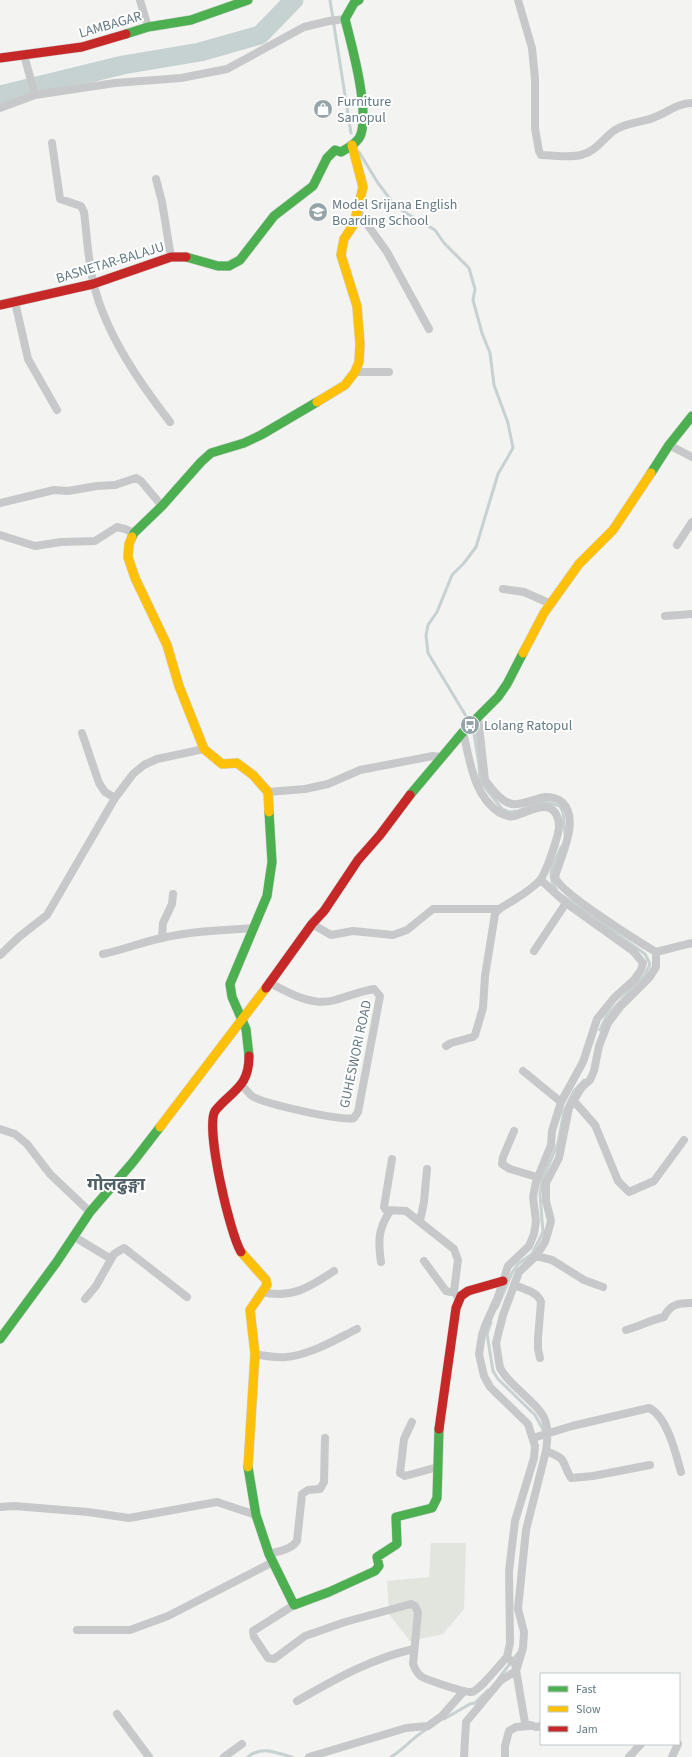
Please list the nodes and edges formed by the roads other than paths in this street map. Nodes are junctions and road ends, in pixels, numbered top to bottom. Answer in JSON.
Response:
{"nodes":[{"id":1,"x":140,"y":0,"type":"edge"},
{"id":2,"x":248,"y":0,"type":"edge"},
{"id":3,"x":359,"y":0,"type":"edge"},
{"id":4,"x":518,"y":0,"type":"edge"},
{"id":5,"x":343,"y":20,"type":"junction"},
{"id":6,"x":148,"y":27,"type":"junction"},
{"id":7,"x":24,"y":55,"type":"junction"},
{"id":8,"x":0,"y":58,"type":"edge"},
{"id":9,"x":34,"y":92,"type":"junction"},
{"id":10,"x":692,"y":103,"type":"edge"},
{"id":11,"x":0,"y":108,"type":"edge"},
{"id":12,"x":52,"y":143,"type":"dead end"},
{"id":13,"x":352,"y":145,"type":"junction"},
{"id":14,"x":156,"y":179,"type":"dead end"},
{"id":15,"x":357,"y":210,"type":"junction"},
{"id":16,"x":171,"y":257,"type":"junction"},
{"id":17,"x":94,"y":284,"type":"junction"},
{"id":18,"x":15,"y":302,"type":"junction"},
{"id":19,"x":0,"y":305,"type":"edge"},
{"id":20,"x":429,"y":329,"type":"dead end"},
{"id":21,"x":355,"y":372,"type":"junction"},
{"id":22,"x":389,"y":372,"type":"dead end"},
{"id":23,"x":57,"y":410,"type":"dead end"},
{"id":24,"x":692,"y":416,"type":"edge"},
{"id":25,"x":170,"y":422,"type":"dead end"},
{"id":26,"x":669,"y":445,"type":"junction"},
{"id":27,"x":692,"y":457,"type":"edge"},
{"id":28,"x":0,"y":503,"type":"edge"},
{"id":29,"x":162,"y":506,"type":"junction"},
{"id":30,"x":692,"y":522,"type":"edge"},
{"id":31,"x":134,"y":533,"type":"junction"},
{"id":32,"x":0,"y":535,"type":"edge"},
{"id":33,"x":677,"y":545,"type":"dead end"},
{"id":34,"x":503,"y":589,"type":"dead end"},
{"id":35,"x":551,"y":604,"type":"junction"},
{"id":36,"x":692,"y":614,"type":"edge"},
{"id":37,"x":665,"y":616,"type":"dead end"},
{"id":38,"x":478,"y":717,"type":"junction"},
{"id":39,"x":463,"y":732,"type":"junction"},
{"id":40,"x":82,"y":733,"type":"dead end"},
{"id":41,"x":204,"y":749,"type":"junction"},
{"id":42,"x":441,"y":758,"type":"junction"},
{"id":43,"x":268,"y":792,"type":"junction"},
{"id":44,"x":115,"y":798,"type":"junction"},
{"id":45,"x":541,"y":880,"type":"junction"},
{"id":46,"x":173,"y":894,"type":"dead end"},
{"id":47,"x":566,"y":903,"type":"junction"},
{"id":48,"x":498,"y":909,"type":"junction"},
{"id":49,"x":312,"y":924,"type":"junction"},
{"id":50,"x":254,"y":928,"type":"junction"},
{"id":51,"x":162,"y":938,"type":"junction"},
{"id":52,"x":692,"y":943,"type":"edge"},
{"id":53,"x":534,"y":951,"type":"dead end"},
{"id":54,"x":656,"y":952,"type":"junction"},
{"id":55,"x":103,"y":954,"type":"dead end"},
{"id":56,"x":0,"y":955,"type":"edge"},
{"id":57,"x":270,"y":983,"type":"junction"},
{"id":58,"x":243,"y":1019,"type":"junction"},
{"id":59,"x":446,"y":1046,"type":"dead end"},
{"id":60,"x":522,"y":1071,"type":"dead end"},
{"id":61,"x":243,"y":1087,"type":"junction"},
{"id":62,"x":573,"y":1100,"type":"junction"},
{"id":63,"x":561,"y":1102,"type":"junction"},
{"id":64,"x":0,"y":1129,"type":"edge"},
{"id":65,"x":514,"y":1131,"type":"dead end"},
{"id":66,"x":684,"y":1140,"type":"dead end"},
{"id":67,"x":392,"y":1159,"type":"dead end"},
{"id":68,"x":427,"y":1169,"type":"dead end"},
{"id":69,"x":540,"y":1182,"type":"junction"},
{"id":70,"x":390,"y":1211,"type":"junction"},
{"id":71,"x":90,"y":1212,"type":"junction"},
{"id":72,"x":420,"y":1222,"type":"junction"},
{"id":73,"x":73,"y":1236,"type":"junction"},
{"id":74,"x":536,"y":1256,"type":"junction"},
{"id":75,"x":111,"y":1259,"type":"junction"},
{"id":76,"x":424,"y":1261,"type":"dead end"},
{"id":77,"x":381,"y":1262,"type":"dead end"},
{"id":78,"x":334,"y":1271,"type":"dead end"},
{"id":79,"x":603,"y":1287,"type":"dead end"},
{"id":80,"x":507,"y":1288,"type":"junction"},
{"id":81,"x":262,"y":1292,"type":"junction"},
{"id":82,"x":458,"y":1293,"type":"junction"},
{"id":83,"x":187,"y":1298,"type":"dead end"},
{"id":84,"x":84,"y":1299,"type":"dead end"},
{"id":85,"x":692,"y":1303,"type":"edge"},
{"id":86,"x":356,"y":1329,"type":"dead end"},
{"id":87,"x":626,"y":1330,"type":"dead end"},
{"id":88,"x":0,"y":1339,"type":"edge"},
{"id":89,"x":255,"y":1354,"type":"junction"},
{"id":90,"x":540,"y":1358,"type":"dead end"},
{"id":91,"x":412,"y":1422,"type":"dead end"},
{"id":92,"x":547,"y":1434,"type":"junction"},
{"id":93,"x":534,"y":1437,"type":"junction"},
{"id":94,"x":325,"y":1438,"type":"dead end"},
{"id":95,"x":546,"y":1451,"type":"junction"},
{"id":96,"x":650,"y":1466,"type":"dead end"},
{"id":97,"x":438,"y":1467,"type":"junction"},
{"id":98,"x":681,"y":1472,"type":"dead end"},
{"id":99,"x":0,"y":1507,"type":"edge"},
{"id":100,"x":256,"y":1515,"type":"junction"},
{"id":101,"x":269,"y":1554,"type":"junction"},
{"id":102,"x":273,"y":1562,"type":"junction"},
{"id":103,"x":294,"y":1605,"type":"junction"},
{"id":104,"x":77,"y":1630,"type":"dead end"},
{"id":105,"x":414,"y":1649,"type":"junction"},
{"id":106,"x":512,"y":1663,"type":"junction"},
{"id":107,"x":462,"y":1692,"type":"junction"},
{"id":108,"x":297,"y":1701,"type":"dead end"},
{"id":109,"x":116,"y":1714,"type":"dead end"},
{"id":110,"x":532,"y":1726,"type":"junction"},
{"id":111,"x":540,"y":1726,"type":"edge"},
{"id":112,"x":242,"y":1744,"type":"dead end"},
{"id":113,"x":640,"y":1745,"type":"edge"},
{"id":114,"x":678,"y":1745,"type":"edge"},
{"id":115,"x":149,"y":1757,"type":"edge"},
{"id":116,"x":224,"y":1757,"type":"edge"},
{"id":117,"x":310,"y":1757,"type":"edge"},
{"id":118,"x":464,"y":1757,"type":"edge"},
{"id":119,"x":505,"y":1757,"type":"edge"},
{"id":120,"x":629,"y":1757,"type":"edge"},
{"id":121,"x":672,"y":1757,"type":"edge"}],
"edges":[{"from":1,"to":6,"type":"street"},
{"from":2,"to":6,"type":"street","name":"LAMBAGAR"},
{"from":3,"to":5,"type":"street"},
{"from":4,"to":10,"type":"street"},
{"from":5,"to":9,"type":"street"},
{"from":5,"to":13,"type":"street","name":"BASNETAR-BALAJU"},
{"from":6,"to":7,"type":"street","name":"LAMBAGAR"},
{"from":7,"to":8,"type":"street","name":"LAMBAGAR"},
{"from":7,"to":9,"type":"street"},
{"from":9,"to":11,"type":"street"},
{"from":12,"to":17,"type":"street"},
{"from":13,"to":15,"type":"street"},
{"from":13,"to":16,"type":"street","name":"BASNETAR-BALAJU"},
{"from":14,"to":16,"type":"street"},
{"from":15,"to":20,"type":"street"},
{"from":15,"to":21,"type":"street"},
{"from":16,"to":17,"type":"street","name":"BASNETAR-BALAJU"},
{"from":17,"to":18,"type":"street","name":"BASNETAR-BALAJU"},
{"from":17,"to":25,"type":"street"},
{"from":18,"to":19,"type":"street","name":"BASNETAR-BALAJU"},
{"from":18,"to":23,"type":"street"},
{"from":21,"to":22,"type":"street"},
{"from":21,"to":29,"type":"street"},
{"from":24,"to":26,"type":"street"},
{"from":26,"to":27,"type":"street"},
{"from":26,"to":35,"type":"street"},
{"from":28,"to":29,"type":"street"},
{"from":29,"to":31,"type":"street"},
{"from":30,"to":33,"type":"street"},
{"from":31,"to":32,"type":"street"},
{"from":31,"to":41,"type":"street"},
{"from":34,"to":35,"type":"street"},
{"from":35,"to":38,"type":"street"},
{"from":36,"to":37,"type":"street"},
{"from":38,"to":39,"type":"street"},
{"from":38,"to":54,"type":"street"},
{"from":39,"to":42,"type":"street"},
{"from":39,"to":45,"type":"street"},
{"from":40,"to":44,"type":"street"},
{"from":41,"to":43,"type":"street"},
{"from":41,"to":44,"type":"street"},
{"from":42,"to":43,"type":"street"},
{"from":42,"to":49,"type":"street"},
{"from":43,"to":50,"type":"street"},
{"from":44,"to":56,"type":"street"},
{"from":45,"to":47,"type":"street"},
{"from":45,"to":48,"type":"street"},
{"from":46,"to":51,"type":"street"},
{"from":47,"to":53,"type":"street"},
{"from":47,"to":63,"type":"street"},
{"from":48,"to":49,"type":"street"},
{"from":48,"to":59,"type":"street"},
{"from":49,"to":57,"type":"street"},
{"from":50,"to":51,"type":"street"},
{"from":50,"to":58,"type":"street"},
{"from":51,"to":55,"type":"street"},
{"from":52,"to":54,"type":"street"},
{"from":54,"to":62,"type":"street"},
{"from":57,"to":58,"type":"street"},
{"from":57,"to":61,"type":"street","name":"GUHESWORI ROAD"},
{"from":58,"to":61,"type":"street"},
{"from":58,"to":71,"type":"street"},
{"from":60,"to":63,"type":"street"},
{"from":61,"to":81,"type":"street"},
{"from":62,"to":66,"type":"street"},
{"from":62,"to":69,"type":"street"},
{"from":63,"to":69,"type":"street"},
{"from":64,"to":71,"type":"street"},
{"from":65,"to":69,"type":"street"},
{"from":67,"to":70,"type":"street"},
{"from":68,"to":72,"type":"street"},
{"from":69,"to":74,"type":"street"},
{"from":69,"to":80,"type":"street"},
{"from":70,"to":72,"type":"street"},
{"from":70,"to":77,"type":"street"},
{"from":71,"to":73,"type":"street"},
{"from":72,"to":82,"type":"street"},
{"from":73,"to":75,"type":"street"},
{"from":73,"to":88,"type":"street"},
{"from":74,"to":79,"type":"street"},
{"from":74,"to":80,"type":"street"},
{"from":75,"to":83,"type":"street"},
{"from":75,"to":84,"type":"street"},
{"from":76,"to":82,"type":"street"},
{"from":78,"to":81,"type":"street"},
{"from":80,"to":82,"type":"street"},
{"from":80,"to":90,"type":"street"},
{"from":80,"to":92,"type":"street"},
{"from":80,"to":93,"type":"street"},
{"from":81,"to":89,"type":"street"},
{"from":82,"to":97,"type":"street"},
{"from":85,"to":87,"type":"street"},
{"from":86,"to":89,"type":"street"},
{"from":89,"to":100,"type":"street"},
{"from":91,"to":97,"type":"street"},
{"from":92,"to":93,"type":"street"},
{"from":92,"to":95,"type":"street"},
{"from":92,"to":98,"type":"street"},
{"from":93,"to":106,"type":"street"},
{"from":94,"to":101,"type":"street"},
{"from":95,"to":96,"type":"street"},
{"from":95,"to":106,"type":"street"},
{"from":97,"to":103,"type":"street"},
{"from":99,"to":100,"type":"street"},
{"from":100,"to":101,"type":"street"},
{"from":101,"to":102,"type":"street"},
{"from":102,"to":103,"type":"street"},
{"from":102,"to":104,"type":"street"},
{"from":103,"to":105,"type":"street"},
{"from":105,"to":107,"type":"street"},
{"from":105,"to":108,"type":"street"},
{"from":106,"to":107,"type":"street"},
{"from":106,"to":110,"type":"street"},
{"from":106,"to":118,"type":"street"},
{"from":107,"to":117,"type":"street"},
{"from":109,"to":115,"type":"street"},
{"from":110,"to":111,"type":"street"},
{"from":110,"to":119,"type":"street"},
{"from":112,"to":116,"type":"street"},
{"from":113,"to":120,"type":"street"},
{"from":114,"to":121,"type":"street"}]}
